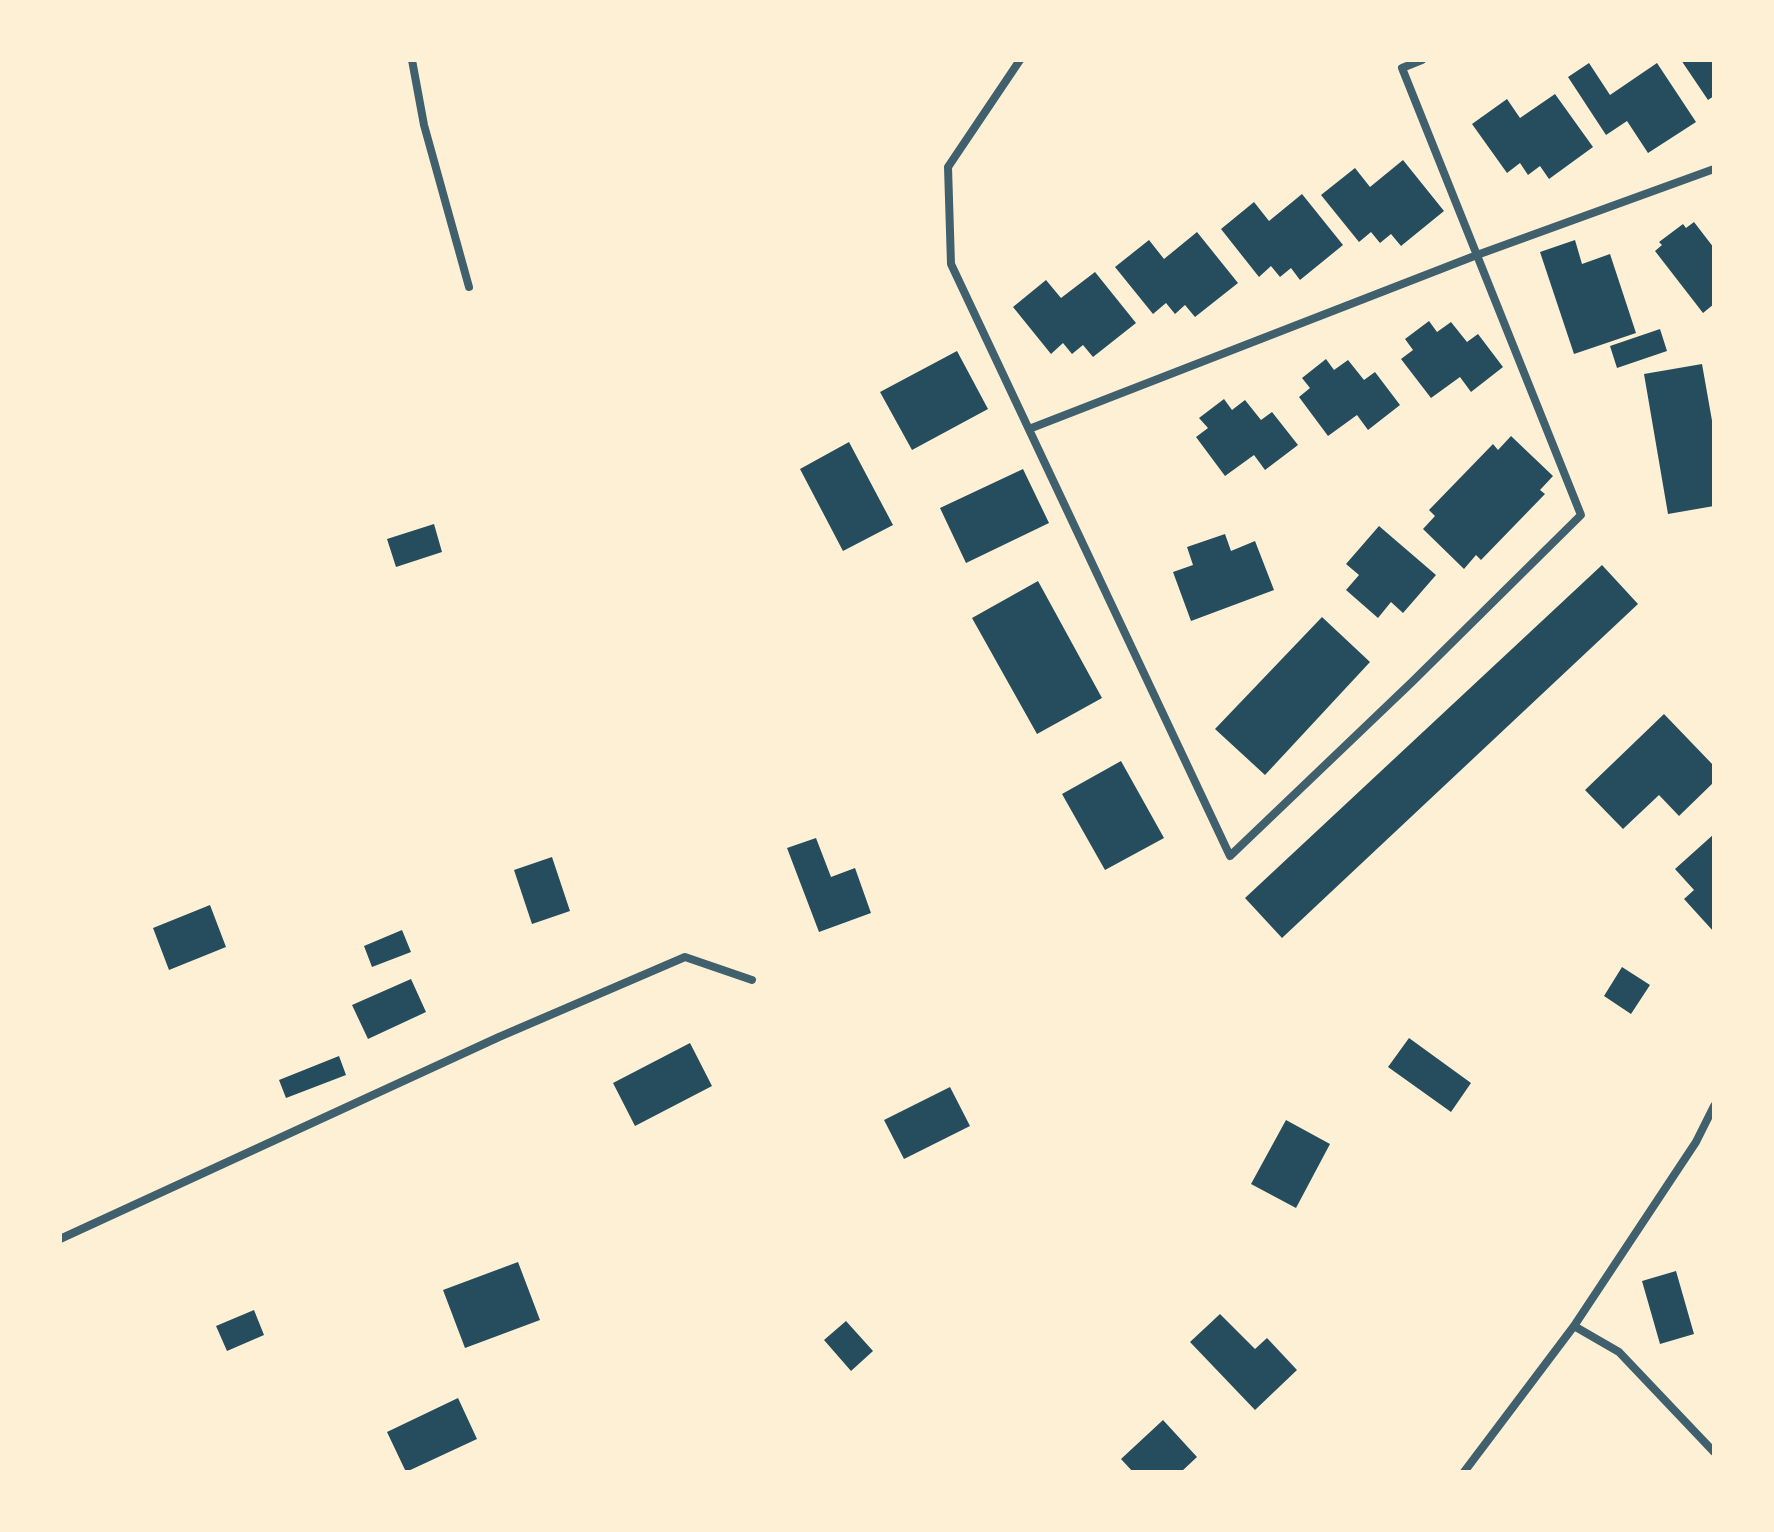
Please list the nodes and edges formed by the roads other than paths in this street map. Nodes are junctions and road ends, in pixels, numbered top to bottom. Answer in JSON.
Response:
{"nodes":[{"id":1,"x":412,"y":60,"type":"edge"},
{"id":2,"x":1020,"y":60,"type":"edge"},
{"id":3,"x":1422,"y":60,"type":"edge"},
{"id":4,"x":1714,"y":169,"type":"edge"},
{"id":5,"x":1477,"y":255,"type":"junction"},
{"id":6,"x":469,"y":287,"type":"dead end"},
{"id":7,"x":1029,"y":429,"type":"junction"},
{"id":8,"x":752,"y":980,"type":"dead end"},
{"id":9,"x":1714,"y":1106,"type":"edge"},
{"id":10,"x":60,"y":1239,"type":"edge"},
{"id":11,"x":1574,"y":1326,"type":"junction"},
{"id":12,"x":1714,"y":1452,"type":"edge"},
{"id":13,"x":1464,"y":1472,"type":"edge"}],
"edges":[{"from":1,"to":6,"type":"street"},
{"from":2,"to":7,"type":"street"},
{"from":3,"to":5,"type":"street"},
{"from":4,"to":5,"type":"street"},
{"from":5,"to":7,"type":"street"},
{"from":5,"to":7,"type":"street"},
{"from":8,"to":10,"type":"street"},
{"from":9,"to":11,"type":"street"},
{"from":11,"to":12,"type":"street"},
{"from":11,"to":13,"type":"street"}]}
